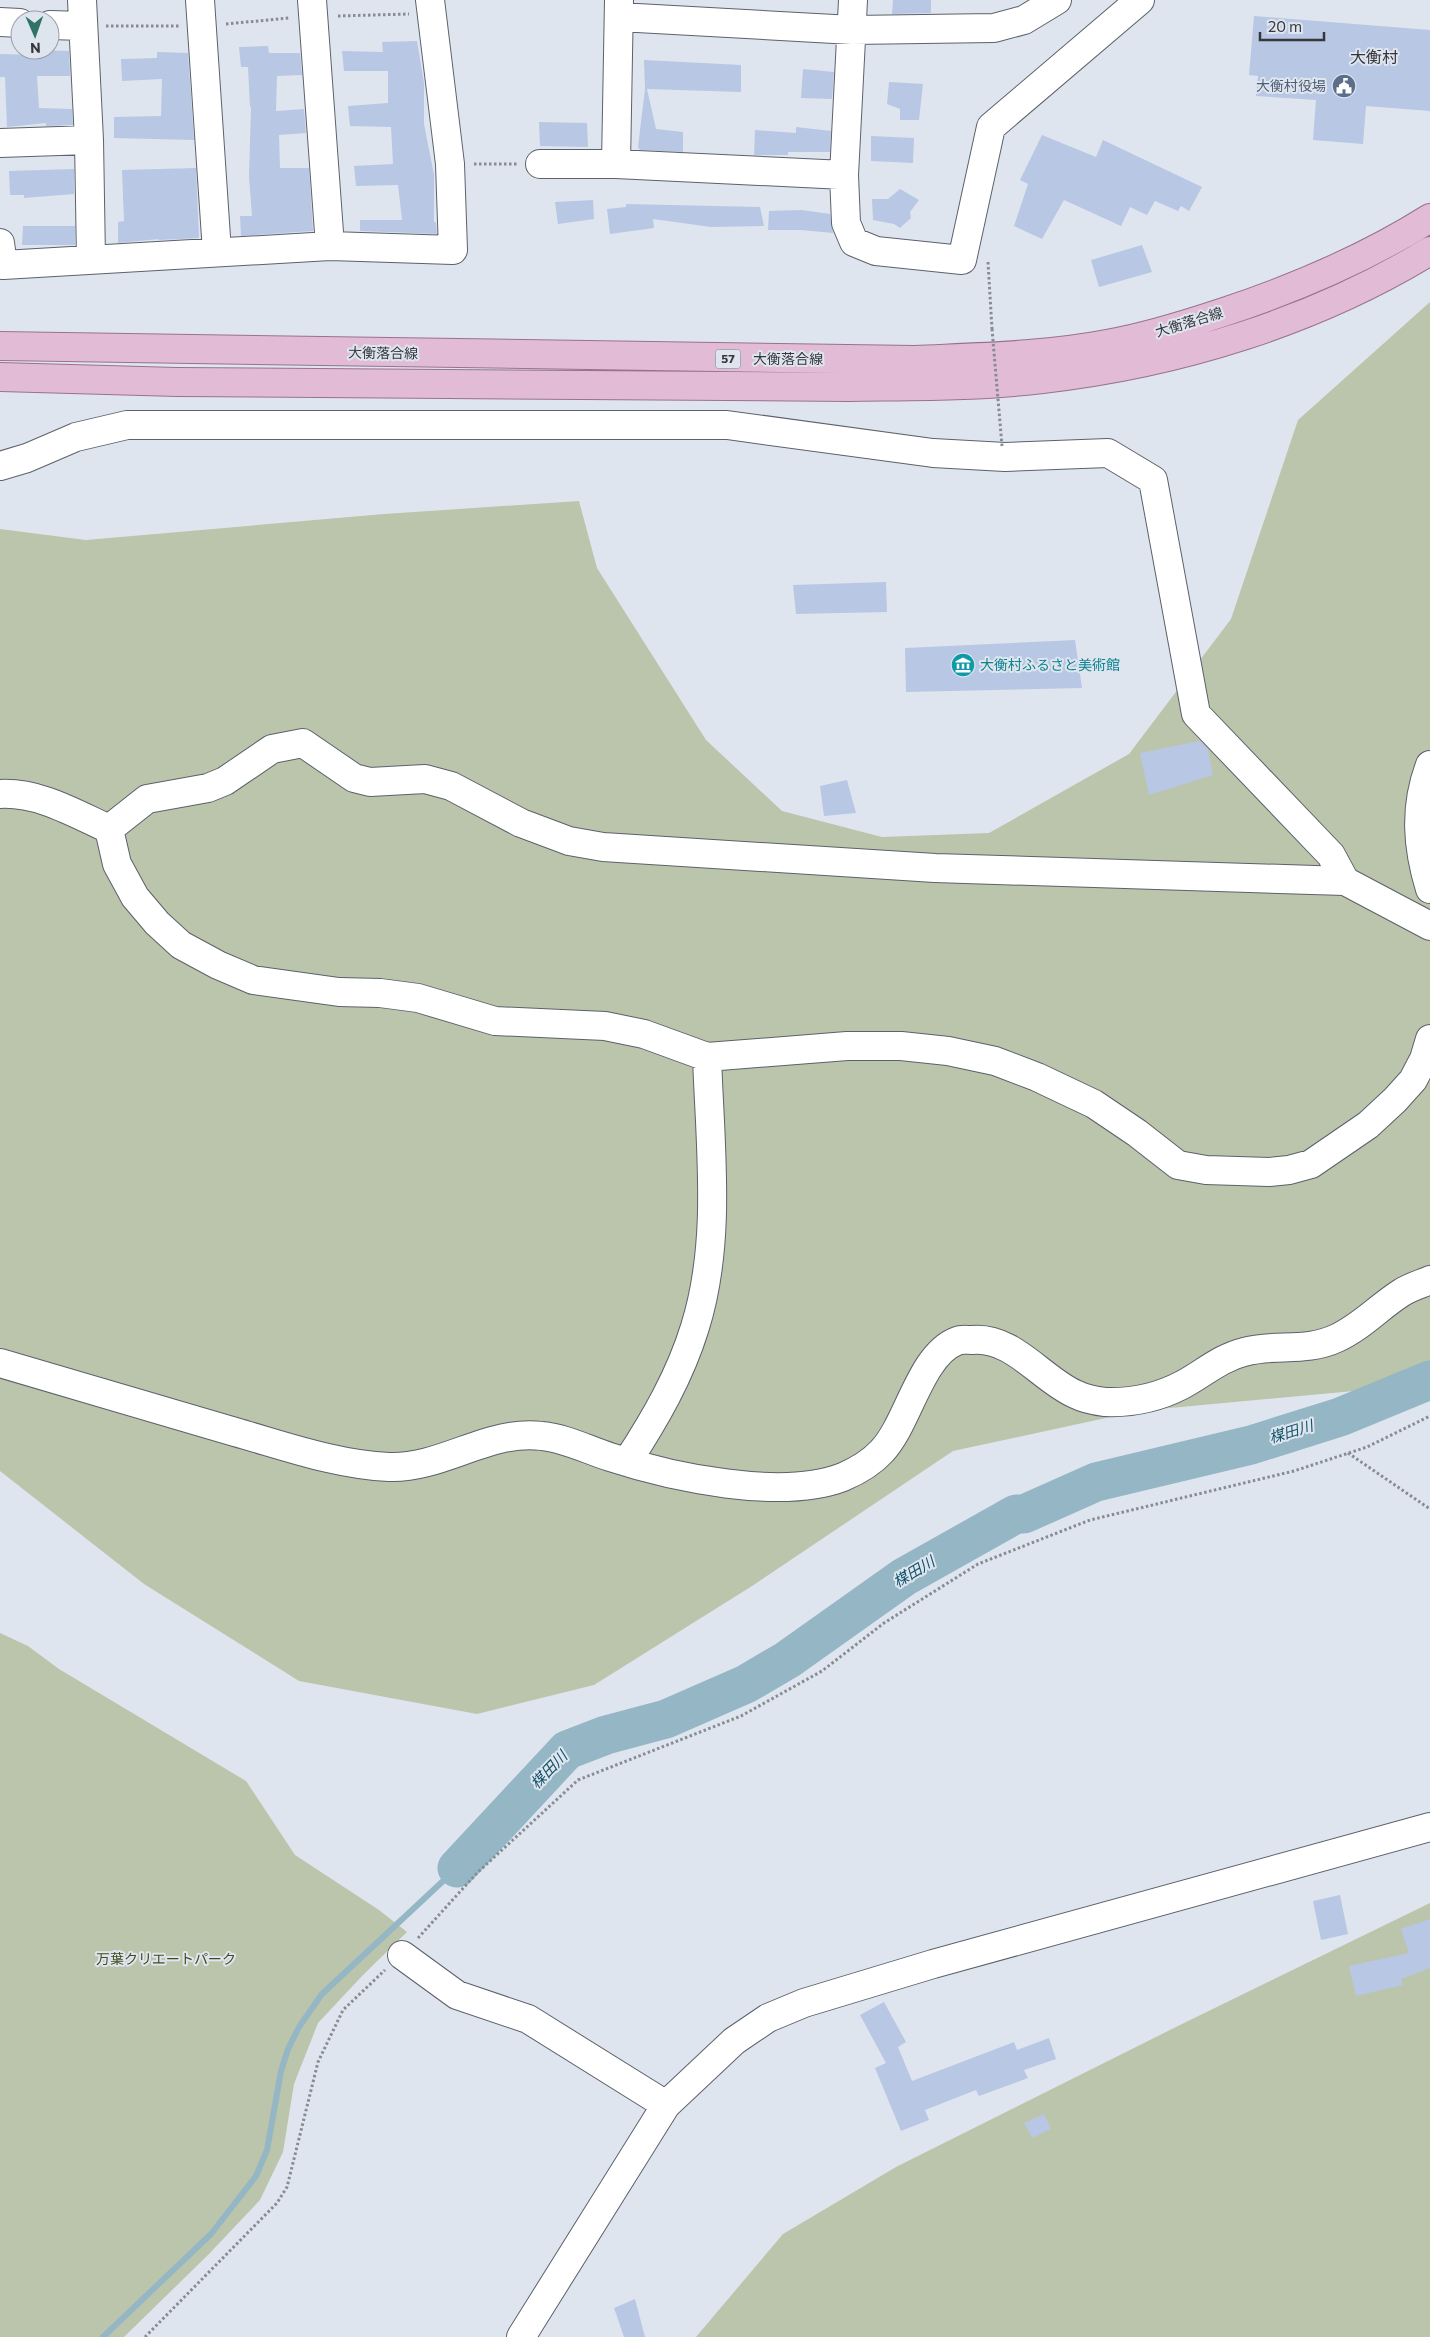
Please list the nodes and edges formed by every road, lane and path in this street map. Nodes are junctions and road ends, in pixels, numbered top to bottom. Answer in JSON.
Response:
{"nodes":[{"id":1,"x":853,"y":0,"type":"edge"},
{"id":2,"x":1057,"y":0,"type":"edge"},
{"id":3,"x":1140,"y":0,"type":"edge"},
{"id":4,"x":431,"y":7,"type":"edge"},
{"id":5,"x":312,"y":8,"type":"edge"},
{"id":6,"x":619,"y":9,"type":"edge"},
{"id":7,"x":83,"y":13,"type":"edge"},
{"id":8,"x":200,"y":13,"type":"edge"},
{"id":9,"x":60,"y":21,"type":"edge"},
{"id":10,"x":852,"y":30,"type":"junction"},
{"id":11,"x":88,"y":140,"type":"junction"},
{"id":12,"x":0,"y":143,"type":"edge"},
{"id":13,"x":450,"y":164,"type":"junction"},
{"id":14,"x":540,"y":164,"type":"joint"},
{"id":15,"x":616,"y":164,"type":"junction"},
{"id":16,"x":844,"y":174,"type":"junction"},
{"id":17,"x":1430,"y":218,"type":"edge"},
{"id":18,"x":0,"y":243,"type":"edge"},
{"id":19,"x":330,"y":246,"type":"junction"},
{"id":20,"x":1430,"y":251,"type":"edge"},
{"id":21,"x":216,"y":252,"type":"junction"},
{"id":22,"x":91,"y":259,"type":"junction"},
{"id":23,"x":975,"y":261,"type":"junction"},
{"id":24,"x":0,"y":346,"type":"edge"},
{"id":25,"x":0,"y":377,"type":"edge"},
{"id":26,"x":1002,"y":446,"type":"dead end"},
{"id":27,"x":0,"y":466,"type":"edge"},
{"id":28,"x":1430,"y":765,"type":"edge"},
{"id":29,"x":0,"y":794,"type":"edge"},
{"id":30,"x":109,"y":829,"type":"junction"},
{"id":31,"x":1345,"y":880,"type":"junction"},
{"id":32,"x":1430,"y":889,"type":"edge"},
{"id":33,"x":1430,"y":926,"type":"edge"},
{"id":34,"x":1430,"y":1039,"type":"edge"},
{"id":35,"x":707,"y":1057,"type":"junction"},
{"id":36,"x":1430,"y":1280,"type":"edge"},
{"id":37,"x":0,"y":1363,"type":"edge"},
{"id":38,"x":1430,"y":1416,"type":"edge"},
{"id":39,"x":1347,"y":1453,"type":"junction"},
{"id":40,"x":627,"y":1462,"type":"junction"},
{"id":41,"x":1430,"y":1510,"type":"edge"},
{"id":42,"x":1430,"y":1827,"type":"edge"},
{"id":43,"x":402,"y":1955,"type":"junction"},
{"id":44,"x":666,"y":2105,"type":"junction"},
{"id":45,"x":145,"y":2337,"type":"edge"},
{"id":46,"x":520,"y":2337,"type":"edge"}],
"edges":[{"from":1,"to":10,"type":"street"},
{"from":2,"to":10,"type":"street"},
{"from":3,"to":23,"type":"street"},
{"from":4,"to":5,"type":"path"},
{"from":4,"to":13,"type":"street"},
{"from":5,"to":8,"type":"path"},
{"from":5,"to":19,"type":"street"},
{"from":6,"to":10,"type":"street"},
{"from":6,"to":15,"type":"street"},
{"from":7,"to":8,"type":"path"},
{"from":7,"to":9,"type":"street"},
{"from":7,"to":11,"type":"street"},
{"from":8,"to":21,"type":"street"},
{"from":10,"to":16,"type":"street"},
{"from":11,"to":12,"type":"street"},
{"from":11,"to":22,"type":"street"},
{"from":13,"to":14,"type":"path"},
{"from":13,"to":19,"type":"street"},
{"from":14,"to":15,"type":"street"},
{"from":15,"to":16,"type":"street"},
{"from":16,"to":23,"type":"street"},
{"from":17,"to":24,"type":"main road","name":"大衡落合線","number":"57"},
{"from":18,"to":22,"type":"street"},
{"from":19,"to":21,"type":"street"},
{"from":20,"to":25,"type":"main road","name":"大衡落合線","number":"57"},
{"from":21,"to":22,"type":"street"},
{"from":23,"to":26,"type":"path","bridge":true},
{"from":27,"to":31,"type":"street"},
{"from":28,"to":32,"type":"street"},
{"from":29,"to":30,"type":"street"},
{"from":30,"to":31,"type":"street"},
{"from":30,"to":35,"type":"street"},
{"from":31,"to":33,"type":"street"},
{"from":34,"to":35,"type":"street"},
{"from":35,"to":40,"type":"street"},
{"from":36,"to":40,"type":"street"},
{"from":37,"to":40,"type":"street"},
{"from":38,"to":39,"type":"path"},
{"from":39,"to":41,"type":"path"},
{"from":39,"to":43,"type":"path"},
{"from":42,"to":44,"type":"street"},
{"from":43,"to":44,"type":"street"},
{"from":43,"to":45,"type":"path"},
{"from":44,"to":46,"type":"street"}]}
